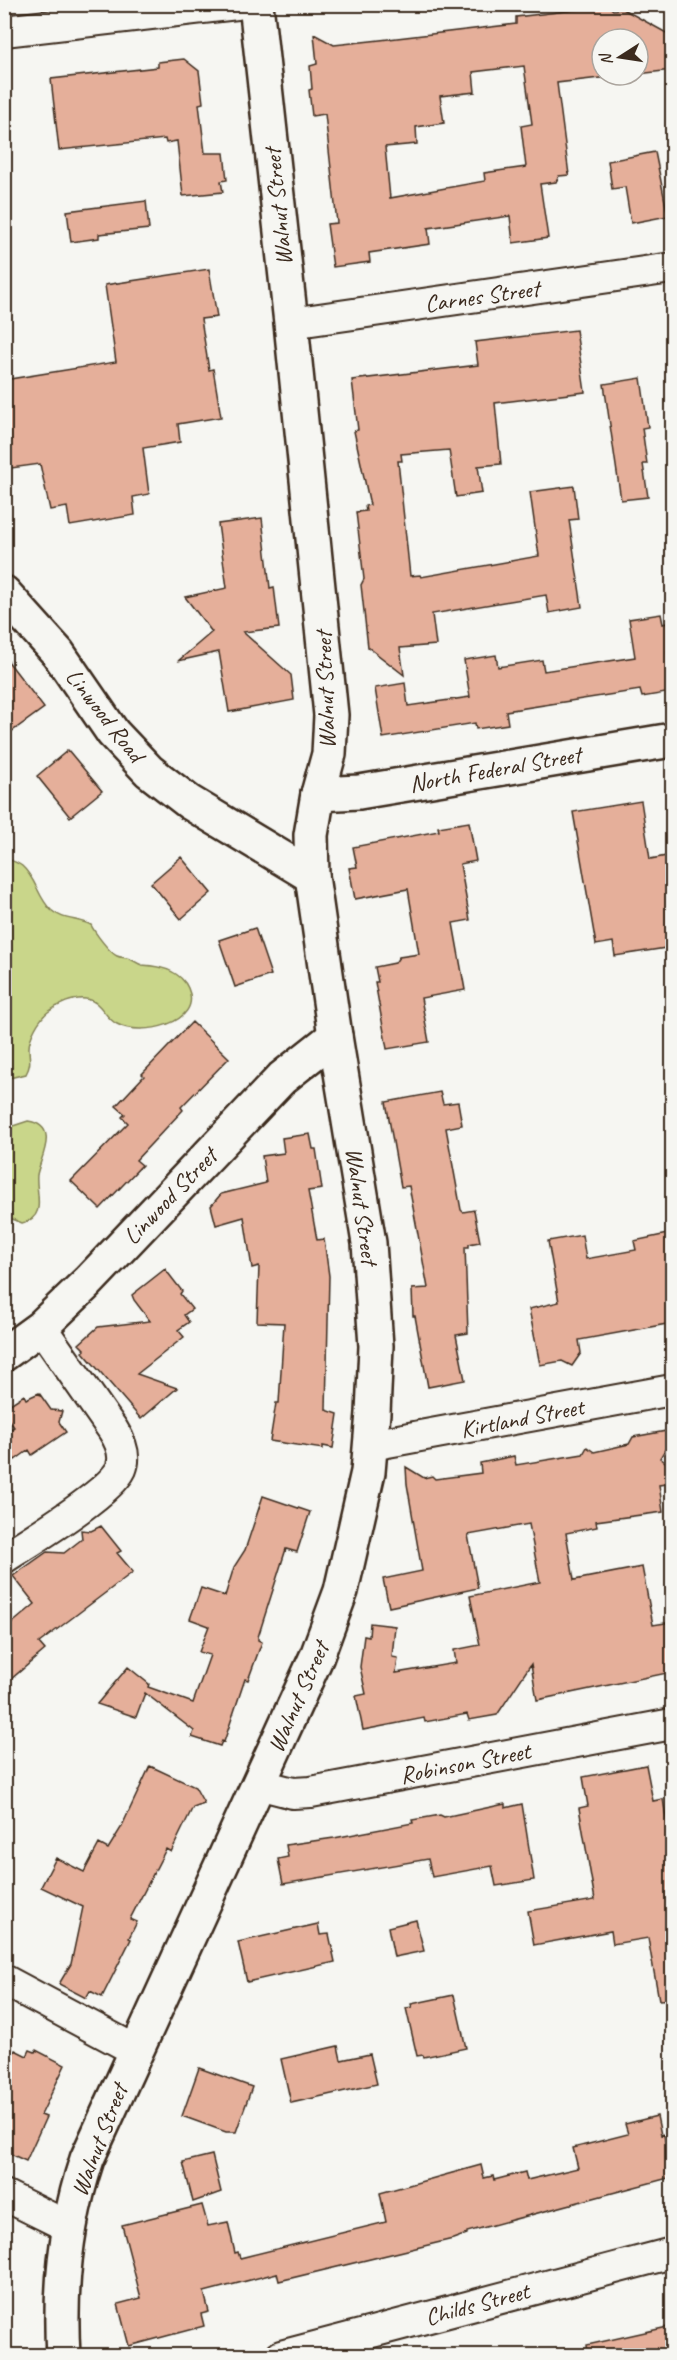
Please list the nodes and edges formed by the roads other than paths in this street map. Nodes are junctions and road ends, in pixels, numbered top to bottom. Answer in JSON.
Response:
{"nodes":[{"id":1,"x":237,"y":4,"type":"edge"},
{"id":2,"x":256,"y":4,"type":"edge"},
{"id":3,"x":4,"y":31,"type":"edge"},
{"id":4,"x":672,"y":268,"type":"edge"},
{"id":5,"x":291,"y":323,"type":"junction"},
{"id":6,"x":4,"y":593,"type":"edge"},
{"id":7,"x":672,"y":740,"type":"edge"},
{"id":8,"x":318,"y":794,"type":"junction"},
{"id":9,"x":312,"y":876,"type":"junction"},
{"id":10,"x":335,"y":1036,"type":"junction"},
{"id":11,"x":41,"y":1327,"type":"junction"},
{"id":12,"x":4,"y":1354,"type":"edge"},
{"id":13,"x":672,"y":1390,"type":"edge"},
{"id":14,"x":371,"y":1445,"type":"junction"},
{"id":15,"x":4,"y":1558,"type":"edge"},
{"id":16,"x":672,"y":1724,"type":"edge"},
{"id":17,"x":258,"y":1784,"type":"junction"},
{"id":18,"x":4,"y":1980,"type":"edge"},
{"id":19,"x":135,"y":2050,"type":"junction"},
{"id":20,"x":4,"y":2195,"type":"edge"},
{"id":21,"x":69,"y":2227,"type":"junction"},
{"id":22,"x":672,"y":2253,"type":"edge"},
{"id":23,"x":63,"y":2355,"type":"edge"},
{"id":24,"x":281,"y":2355,"type":"edge"}],
"edges":[{"from":1,"to":3,"type":"street"},
{"from":2,"to":5,"type":"main road","name":"Walnut Street"},
{"from":4,"to":5,"type":"street","name":"Carnes Street"},
{"from":5,"to":8,"type":"main road","name":"Walnut Street"},
{"from":6,"to":9,"type":"main road","name":"Linwood Road"},
{"from":7,"to":8,"type":"main road","name":"North Federal Street"},
{"from":8,"to":9,"type":"main road","name":"Walnut Street"},
{"from":9,"to":10,"type":"main road","name":"Walnut Street"},
{"from":10,"to":11,"type":"main road","name":"Linwood Street"},
{"from":10,"to":14,"type":"main road","name":"Walnut Street"},
{"from":11,"to":12,"type":"main road","name":"Linwood Street"},
{"from":11,"to":15,"type":"street"},
{"from":13,"to":14,"type":"street","name":"Kirtland Street"},
{"from":14,"to":17,"type":"main road","name":"Walnut Street"},
{"from":16,"to":17,"type":"street","name":"Robinson Street"},
{"from":17,"to":19,"type":"main road","name":"Walnut Street"},
{"from":18,"to":19,"type":"street"},
{"from":19,"to":21,"type":"main road","name":"Walnut Street"},
{"from":20,"to":21,"type":"street"},
{"from":21,"to":23,"type":"main road","name":"Walnut Street"},
{"from":22,"to":24,"type":"street","name":"Childs Street"}]}
